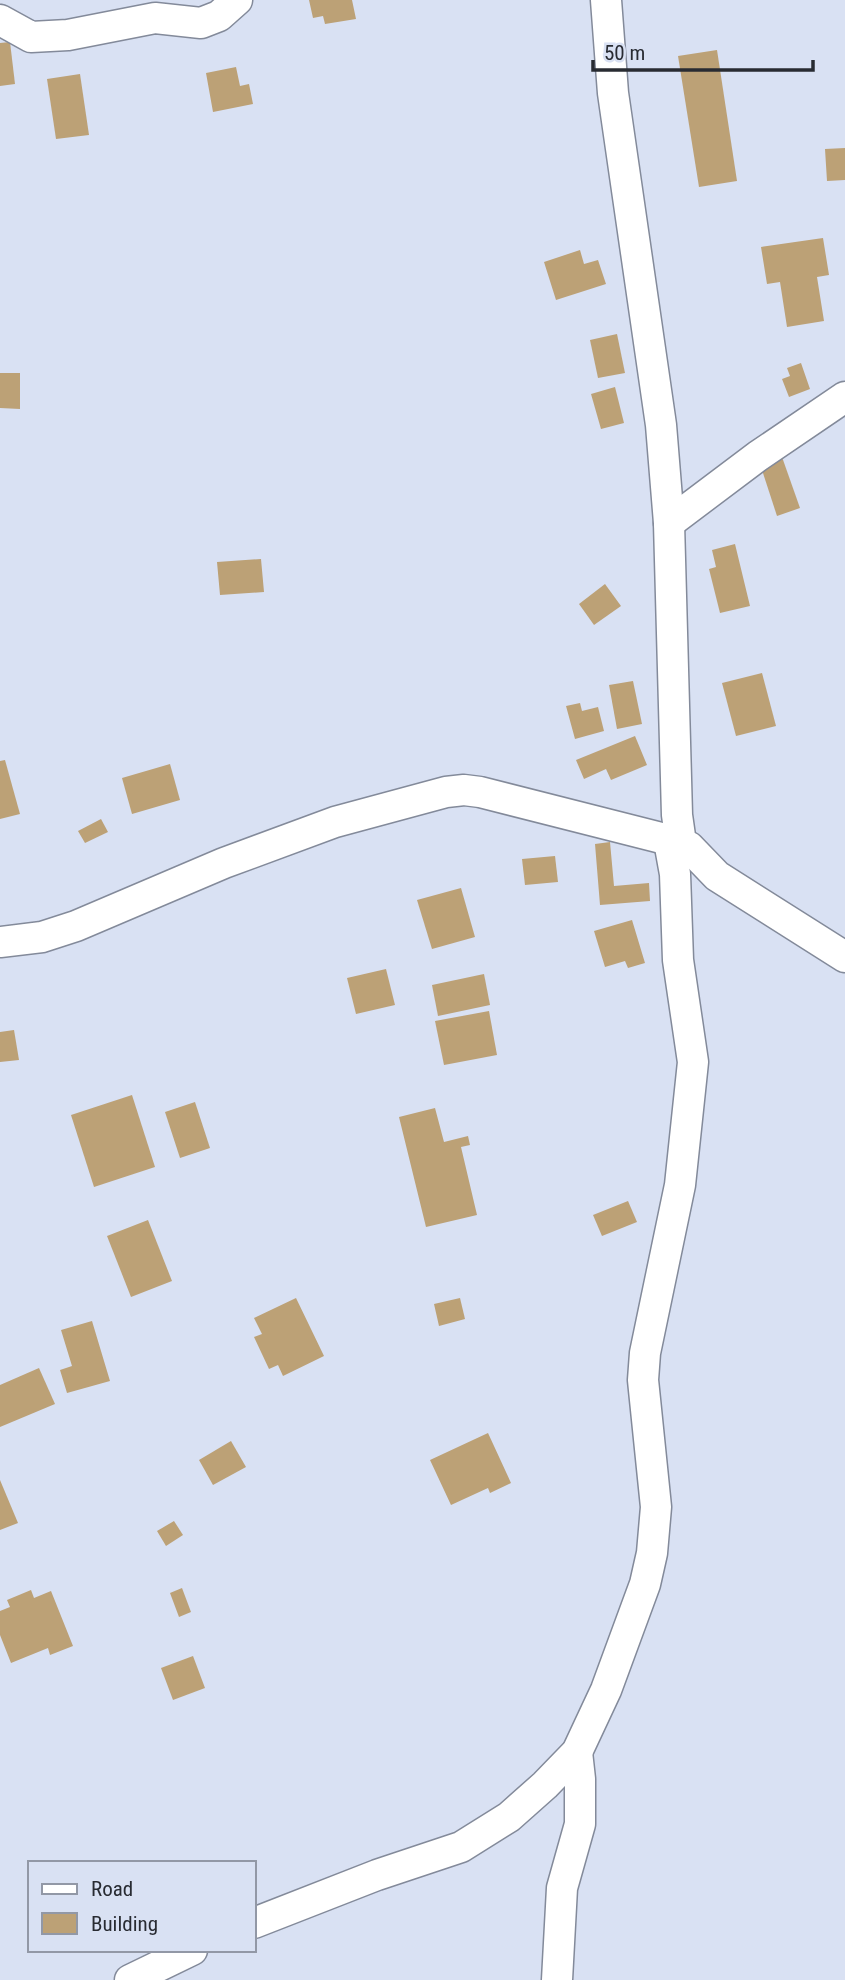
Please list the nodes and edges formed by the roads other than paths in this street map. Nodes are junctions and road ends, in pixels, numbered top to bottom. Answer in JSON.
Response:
{"nodes":[{"id":1,"x":237,"y":0,"type":"edge"},
{"id":2,"x":606,"y":0,"type":"edge"},
{"id":3,"x":0,"y":20,"type":"edge"},
{"id":4,"x":845,"y":397,"type":"edge"},
{"id":5,"x":668,"y":523,"type":"junction"},
{"id":6,"x":675,"y":842,"type":"junction"},
{"id":7,"x":0,"y":942,"type":"edge"},
{"id":8,"x":845,"y":957,"type":"edge"},
{"id":9,"x":577,"y":1752,"type":"junction"},
{"id":10,"x":256,"y":1922,"type":"edge"},
{"id":11,"x":188,"y":1952,"type":"edge"},
{"id":12,"x":130,"y":1980,"type":"edge"},
{"id":13,"x":557,"y":1980,"type":"edge"}],
"edges":[{"from":1,"to":3,"type":"street"},
{"from":2,"to":5,"type":"street"},
{"from":4,"to":5,"type":"street"},
{"from":5,"to":6,"type":"street"},
{"from":6,"to":7,"type":"street"},
{"from":6,"to":8,"type":"street"},
{"from":6,"to":9,"type":"street"},
{"from":9,"to":10,"type":"street"},
{"from":9,"to":13,"type":"street"},
{"from":11,"to":12,"type":"street"}]}
